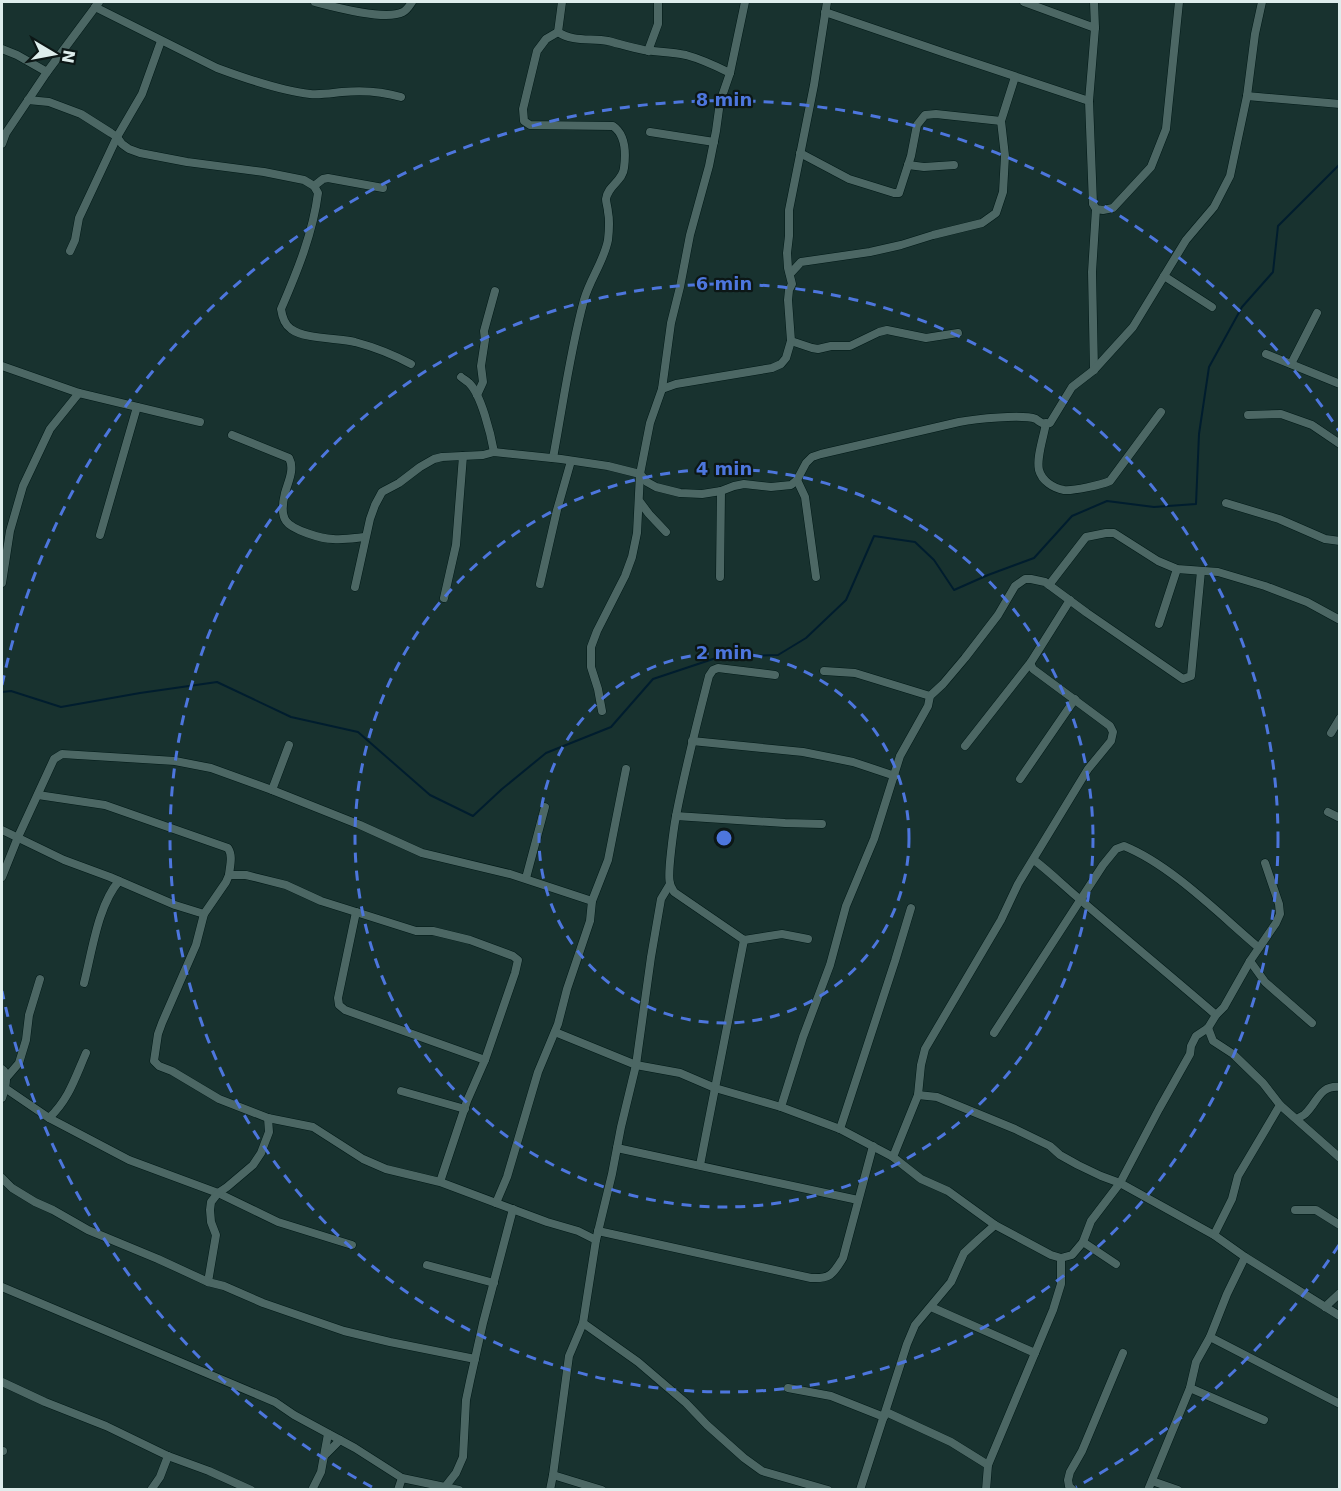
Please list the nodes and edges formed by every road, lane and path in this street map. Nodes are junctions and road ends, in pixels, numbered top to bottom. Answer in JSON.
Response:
{"nodes":[{"id":1,"x":315,"y":2,"type":"edge"},
{"id":2,"x":412,"y":2,"type":"edge"},
{"id":3,"x":561,"y":2,"type":"edge"},
{"id":4,"x":658,"y":2,"type":"edge"},
{"id":5,"x":745,"y":2,"type":"edge"},
{"id":6,"x":827,"y":2,"type":"edge"},
{"id":7,"x":1024,"y":2,"type":"edge"},
{"id":8,"x":1094,"y":2,"type":"edge"},
{"id":9,"x":1179,"y":2,"type":"edge"},
{"id":10,"x":1262,"y":2,"type":"edge"},
{"id":11,"x":97,"y":4,"type":"edge"},
{"id":12,"x":825,"y":12,"type":"junction"},
{"id":13,"x":1095,"y":28,"type":"junction"},
{"id":14,"x":558,"y":32,"type":"junction"},
{"id":15,"x":161,"y":41,"type":"junction"},
{"id":16,"x":2,"y":49,"type":"edge"},
{"id":17,"x":648,"y":51,"type":"junction"},
{"id":18,"x":46,"y":72,"type":"junction"},
{"id":19,"x":730,"y":73,"type":"junction"},
{"id":20,"x":1015,"y":77,"type":"junction"},
{"id":21,"x":1247,"y":96,"type":"junction"},
{"id":22,"x":401,"y":97,"type":"dead end"},
{"id":23,"x":28,"y":100,"type":"junction"},
{"id":24,"x":1089,"y":101,"type":"junction"},
{"id":25,"x":1340,"y":104,"type":"edge"},
{"id":26,"x":1001,"y":121,"type":"junction"},
{"id":27,"x":650,"y":132,"type":"dead end"},
{"id":28,"x":4,"y":133,"type":"edge"},
{"id":29,"x":117,"y":137,"type":"junction"},
{"id":30,"x":714,"y":142,"type":"junction"},
{"id":31,"x":2,"y":144,"type":"edge"},
{"id":32,"x":800,"y":153,"type":"junction"},
{"id":33,"x":908,"y":165,"type":"junction"},
{"id":34,"x":954,"y":165,"type":"dead end"},
{"id":35,"x":314,"y":186,"type":"junction"},
{"id":36,"x":383,"y":188,"type":"dead end"},
{"id":37,"x":1096,"y":209,"type":"junction"},
{"id":38,"x":70,"y":251,"type":"dead end"},
{"id":39,"x":790,"y":274,"type":"junction"},
{"id":40,"x":1164,"y":276,"type":"junction"},
{"id":41,"x":495,"y":291,"type":"dead end"},
{"id":42,"x":1212,"y":307,"type":"dead end"},
{"id":43,"x":1317,"y":313,"type":"dead end"},
{"id":44,"x":958,"y":333,"type":"dead end"},
{"id":45,"x":791,"y":340,"type":"junction"},
{"id":46,"x":1266,"y":354,"type":"dead end"},
{"id":47,"x":411,"y":364,"type":"dead end"},
{"id":48,"x":1291,"y":364,"type":"junction"},
{"id":49,"x":2,"y":366,"type":"edge"},
{"id":50,"x":1094,"y":370,"type":"junction"},
{"id":51,"x":460,"y":377,"type":"dead end"},
{"id":52,"x":1340,"y":384,"type":"edge"},
{"id":53,"x":662,"y":389,"type":"junction"},
{"id":54,"x":79,"y":393,"type":"junction"},
{"id":55,"x":477,"y":395,"type":"junction"},
{"id":56,"x":137,"y":406,"type":"junction"},
{"id":57,"x":1161,"y":412,"type":"dead end"},
{"id":58,"x":1248,"y":415,"type":"dead end"},
{"id":59,"x":200,"y":422,"type":"dead end"},
{"id":60,"x":1046,"y":423,"type":"junction"},
{"id":61,"x":232,"y":435,"type":"dead end"},
{"id":62,"x":1340,"y":444,"type":"edge"},
{"id":63,"x":494,"y":452,"type":"junction"},
{"id":64,"x":463,"y":456,"type":"junction"},
{"id":65,"x":553,"y":458,"type":"junction"},
{"id":66,"x":571,"y":461,"type":"junction"},
{"id":67,"x":640,"y":474,"type":"junction"},
{"id":68,"x":798,"y":480,"type":"junction"},
{"id":69,"x":721,"y":491,"type":"junction"},
{"id":70,"x":640,"y":502,"type":"junction"},
{"id":71,"x":1226,"y":503,"type":"dead end"},
{"id":72,"x":666,"y":532,"type":"dead end"},
{"id":73,"x":100,"y":535,"type":"dead end"},
{"id":74,"x":366,"y":537,"type":"junction"},
{"id":75,"x":1340,"y":541,"type":"edge"},
{"id":76,"x":1177,"y":569,"type":"junction"},
{"id":77,"x":1200,"y":571,"type":"junction"},
{"id":78,"x":720,"y":577,"type":"dead end"},
{"id":79,"x":816,"y":577,"type":"dead end"},
{"id":80,"x":2,"y":583,"type":"edge"},
{"id":81,"x":540,"y":584,"type":"dead end"},
{"id":82,"x":1049,"y":585,"type":"junction"},
{"id":83,"x":355,"y":587,"type":"dead end"},
{"id":84,"x":444,"y":598,"type":"dead end"},
{"id":85,"x":1070,"y":600,"type":"junction"},
{"id":86,"x":1340,"y":620,"type":"edge"},
{"id":87,"x":1159,"y":624,"type":"dead end"},
{"id":88,"x":1031,"y":662,"type":"junction"},
{"id":89,"x":824,"y":671,"type":"dead end"},
{"id":90,"x":775,"y":675,"type":"dead end"},
{"id":91,"x":930,"y":696,"type":"junction"},
{"id":92,"x":1075,"y":699,"type":"junction"},
{"id":93,"x":602,"y":711,"type":"dead end"},
{"id":94,"x":1340,"y":718,"type":"edge"},
{"id":95,"x":1331,"y":734,"type":"dead end"},
{"id":96,"x":692,"y":741,"type":"junction"},
{"id":97,"x":289,"y":745,"type":"dead end"},
{"id":98,"x":965,"y":746,"type":"dead end"},
{"id":99,"x":626,"y":769,"type":"dead end"},
{"id":100,"x":895,"y":776,"type":"junction"},
{"id":101,"x":1020,"y":779,"type":"dead end"},
{"id":102,"x":272,"y":789,"type":"junction"},
{"id":103,"x":38,"y":795,"type":"junction"},
{"id":104,"x":545,"y":807,"type":"dead end"},
{"id":105,"x":1328,"y":812,"type":"dead end"},
{"id":106,"x":676,"y":816,"type":"junction"},
{"id":107,"x":1340,"y":818,"type":"edge"},
{"id":108,"x":822,"y":824,"type":"dead end"},
{"id":109,"x":2,"y":830,"type":"edge"},
{"id":110,"x":18,"y":837,"type":"junction"},
{"id":111,"x":1034,"y":860,"type":"junction"},
{"id":112,"x":1265,"y":863,"type":"dead end"},
{"id":113,"x":229,"y":874,"type":"junction"},
{"id":114,"x":2,"y":877,"type":"edge"},
{"id":115,"x":526,"y":878,"type":"junction"},
{"id":116,"x":119,"y":881,"type":"junction"},
{"id":117,"x":670,"y":884,"type":"junction"},
{"id":118,"x":1081,"y":900,"type":"junction"},
{"id":119,"x":592,"y":901,"type":"junction"},
{"id":120,"x":911,"y":908,"type":"dead end"},
{"id":121,"x":356,"y":912,"type":"junction"},
{"id":122,"x":204,"y":914,"type":"junction"},
{"id":123,"x":808,"y":939,"type":"dead end"},
{"id":124,"x":744,"y":940,"type":"junction"},
{"id":125,"x":1258,"y":947,"type":"junction"},
{"id":126,"x":1250,"y":961,"type":"junction"},
{"id":127,"x":40,"y":979,"type":"dead end"},
{"id":128,"x":84,"y":983,"type":"dead end"},
{"id":129,"x":1216,"y":1015,"type":"junction"},
{"id":130,"x":1312,"y":1023,"type":"dead end"},
{"id":131,"x":1208,"y":1028,"type":"junction"},
{"id":132,"x":555,"y":1032,"type":"junction"},
{"id":133,"x":994,"y":1033,"type":"dead end"},
{"id":134,"x":86,"y":1053,"type":"dead end"},
{"id":135,"x":485,"y":1060,"type":"junction"},
{"id":136,"x":636,"y":1065,"type":"junction"},
{"id":137,"x":2,"y":1069,"type":"edge"},
{"id":138,"x":7,"y":1077,"type":"junction"},
{"id":139,"x":1340,"y":1087,"type":"edge"},
{"id":140,"x":5,"y":1088,"type":"junction"},
{"id":141,"x":715,"y":1088,"type":"junction"},
{"id":142,"x":401,"y":1091,"type":"dead end"},
{"id":143,"x":918,"y":1095,"type":"junction"},
{"id":144,"x":2,"y":1098,"type":"edge"},
{"id":145,"x":1280,"y":1105,"type":"junction"},
{"id":146,"x":781,"y":1107,"type":"junction"},
{"id":147,"x":465,"y":1109,"type":"junction"},
{"id":148,"x":49,"y":1118,"type":"junction"},
{"id":149,"x":268,"y":1118,"type":"junction"},
{"id":150,"x":1296,"y":1119,"type":"junction"},
{"id":151,"x":840,"y":1129,"type":"junction"},
{"id":152,"x":873,"y":1146,"type":"junction"},
{"id":153,"x":617,"y":1148,"type":"junction"},
{"id":154,"x":893,"y":1157,"type":"junction"},
{"id":155,"x":1340,"y":1158,"type":"edge"},
{"id":156,"x":700,"y":1165,"type":"junction"},
{"id":157,"x":2,"y":1178,"type":"edge"},
{"id":158,"x":440,"y":1182,"type":"junction"},
{"id":159,"x":1120,"y":1183,"type":"junction"},
{"id":160,"x":218,"y":1193,"type":"junction"},
{"id":161,"x":858,"y":1200,"type":"junction"},
{"id":162,"x":496,"y":1203,"type":"junction"},
{"id":163,"x":513,"y":1209,"type":"junction"},
{"id":164,"x":1295,"y":1210,"type":"dead end"},
{"id":165,"x":995,"y":1225,"type":"junction"},
{"id":166,"x":1340,"y":1225,"type":"edge"},
{"id":167,"x":598,"y":1231,"type":"junction"},
{"id":168,"x":1214,"y":1235,"type":"junction"},
{"id":169,"x":596,"y":1240,"type":"junction"},
{"id":170,"x":1083,"y":1242,"type":"junction"},
{"id":171,"x":352,"y":1245,"type":"dead end"},
{"id":172,"x":1245,"y":1257,"type":"junction"},
{"id":173,"x":1061,"y":1258,"type":"junction"},
{"id":174,"x":1116,"y":1264,"type":"dead end"},
{"id":175,"x":427,"y":1265,"type":"dead end"},
{"id":176,"x":208,"y":1282,"type":"junction"},
{"id":177,"x":494,"y":1282,"type":"junction"},
{"id":178,"x":2,"y":1287,"type":"edge"},
{"id":179,"x":1340,"y":1293,"type":"edge"},
{"id":180,"x":931,"y":1307,"type":"junction"},
{"id":181,"x":1325,"y":1307,"type":"junction"},
{"id":182,"x":1340,"y":1316,"type":"edge"},
{"id":183,"x":584,"y":1323,"type":"junction"},
{"id":184,"x":1210,"y":1337,"type":"junction"},
{"id":185,"x":1035,"y":1353,"type":"junction"},
{"id":186,"x":1123,"y":1353,"type":"dead end"},
{"id":187,"x":475,"y":1359,"type":"junction"},
{"id":188,"x":2,"y":1382,"type":"edge"},
{"id":189,"x":788,"y":1388,"type":"dead end"},
{"id":190,"x":1190,"y":1388,"type":"junction"},
{"id":191,"x":1340,"y":1404,"type":"edge"},
{"id":192,"x":885,"y":1414,"type":"junction"},
{"id":193,"x":1264,"y":1420,"type":"dead end"},
{"id":194,"x":328,"y":1434,"type":"junction"},
{"id":195,"x":340,"y":1440,"type":"junction"},
{"id":196,"x":325,"y":1455,"type":"junction"},
{"id":197,"x":168,"y":1456,"type":"junction"},
{"id":198,"x":988,"y":1465,"type":"junction"},
{"id":199,"x":553,"y":1475,"type":"junction"},
{"id":200,"x":402,"y":1478,"type":"junction"},
{"id":201,"x":1152,"y":1480,"type":"junction"},
{"id":202,"x":446,"y":1487,"type":"junction"},
{"id":203,"x":152,"y":1490,"type":"edge"},
{"id":204,"x":251,"y":1490,"type":"edge"},
{"id":205,"x":312,"y":1490,"type":"edge"},
{"id":206,"x":398,"y":1490,"type":"edge"},
{"id":207,"x":459,"y":1490,"type":"edge"},
{"id":208,"x":550,"y":1490,"type":"edge"},
{"id":209,"x":602,"y":1490,"type":"edge"},
{"id":210,"x":828,"y":1490,"type":"edge"},
{"id":211,"x":860,"y":1490,"type":"edge"},
{"id":212,"x":986,"y":1490,"type":"edge"},
{"id":213,"x":1073,"y":1490,"type":"edge"},
{"id":214,"x":1148,"y":1490,"type":"edge"},
{"id":215,"x":1178,"y":1490,"type":"edge"}],
"edges":[{"from":1,"to":2,"type":"street"},
{"from":3,"to":14,"type":"street"},
{"from":4,"to":17,"type":"street"},
{"from":5,"to":19,"type":"street"},
{"from":6,"to":12,"type":"street"},
{"from":7,"to":13,"type":"street"},
{"from":8,"to":13,"type":"street"},
{"from":9,"to":37,"type":"street"},
{"from":10,"to":21,"type":"street"},
{"from":11,"to":15,"type":"street"},
{"from":11,"to":18,"type":"street"},
{"from":12,"to":20,"type":"street"},
{"from":12,"to":32,"type":"street"},
{"from":13,"to":24,"type":"street"},
{"from":14,"to":17,"type":"street"},
{"from":14,"to":65,"type":"street"},
{"from":15,"to":22,"type":"street"},
{"from":15,"to":29,"type":"street"},
{"from":16,"to":18,"type":"street"},
{"from":17,"to":19,"type":"street"},
{"from":18,"to":23,"type":"street"},
{"from":19,"to":30,"type":"street"},
{"from":20,"to":24,"type":"street"},
{"from":20,"to":26,"type":"street"},
{"from":21,"to":25,"type":"street"},
{"from":21,"to":40,"type":"street"},
{"from":23,"to":28,"type":"street"},
{"from":23,"to":29,"type":"street"},
{"from":24,"to":37,"type":"street"},
{"from":26,"to":33,"type":"street"},
{"from":26,"to":39,"type":"street"},
{"from":27,"to":30,"type":"street"},
{"from":28,"to":31,"type":"street"},
{"from":29,"to":35,"type":"street"},
{"from":29,"to":38,"type":"street"},
{"from":30,"to":53,"type":"street"},
{"from":32,"to":33,"type":"street"},
{"from":32,"to":39,"type":"street"},
{"from":33,"to":34,"type":"street"},
{"from":35,"to":36,"type":"street"},
{"from":35,"to":47,"type":"street"},
{"from":37,"to":50,"type":"street"},
{"from":39,"to":45,"type":"street"},
{"from":40,"to":42,"type":"street"},
{"from":40,"to":50,"type":"street"},
{"from":41,"to":55,"type":"street"},
{"from":43,"to":48,"type":"street"},
{"from":44,"to":45,"type":"street"},
{"from":45,"to":53,"type":"street"},
{"from":46,"to":48,"type":"street"},
{"from":48,"to":52,"type":"street"},
{"from":49,"to":54,"type":"street"},
{"from":50,"to":60,"type":"street"},
{"from":51,"to":55,"type":"street"},
{"from":53,"to":67,"type":"street"},
{"from":54,"to":56,"type":"street"},
{"from":54,"to":80,"type":"street"},
{"from":55,"to":63,"type":"street"},
{"from":56,"to":59,"type":"street"},
{"from":56,"to":73,"type":"street"},
{"from":57,"to":60,"type":"street"},
{"from":58,"to":62,"type":"street"},
{"from":60,"to":68,"type":"street"},
{"from":61,"to":74,"type":"street"},
{"from":63,"to":64,"type":"street"},
{"from":63,"to":65,"type":"street"},
{"from":64,"to":74,"type":"street"},
{"from":64,"to":84,"type":"street"},
{"from":65,"to":66,"type":"street"},
{"from":66,"to":67,"type":"street"},
{"from":66,"to":81,"type":"street"},
{"from":67,"to":69,"type":"street"},
{"from":67,"to":70,"type":"street"},
{"from":68,"to":69,"type":"street"},
{"from":68,"to":79,"type":"street"},
{"from":69,"to":78,"type":"street"},
{"from":70,"to":72,"type":"street"},
{"from":70,"to":93,"type":"street"},
{"from":71,"to":75,"type":"street"},
{"from":74,"to":83,"type":"street"},
{"from":76,"to":77,"type":"street"},
{"from":76,"to":82,"type":"street"},
{"from":76,"to":87,"type":"street"},
{"from":77,"to":85,"type":"street"},
{"from":77,"to":86,"type":"street"},
{"from":82,"to":85,"type":"street"},
{"from":82,"to":91,"type":"street"},
{"from":85,"to":88,"type":"street"},
{"from":88,"to":92,"type":"street"},
{"from":88,"to":98,"type":"street"},
{"from":89,"to":91,"type":"street"},
{"from":90,"to":96,"type":"street"},
{"from":91,"to":100,"type":"street"},
{"from":92,"to":101,"type":"street"},
{"from":92,"to":111,"type":"street"},
{"from":94,"to":95,"type":"street"},
{"from":96,"to":100,"type":"street"},
{"from":96,"to":106,"type":"street"},
{"from":97,"to":102,"type":"street"},
{"from":99,"to":119,"type":"street"},
{"from":100,"to":146,"type":"street"},
{"from":102,"to":103,"type":"street"},
{"from":102,"to":115,"type":"street"},
{"from":103,"to":110,"type":"street"},
{"from":103,"to":113,"type":"street"},
{"from":104,"to":115,"type":"street"},
{"from":105,"to":107,"type":"street"},
{"from":106,"to":108,"type":"street"},
{"from":106,"to":117,"type":"street"},
{"from":109,"to":110,"type":"street"},
{"from":110,"to":114,"type":"street"},
{"from":110,"to":116,"type":"street"},
{"from":111,"to":118,"type":"street"},
{"from":111,"to":143,"type":"street"},
{"from":112,"to":125,"type":"street"},
{"from":113,"to":121,"type":"street"},
{"from":113,"to":122,"type":"street"},
{"from":115,"to":119,"type":"street"},
{"from":116,"to":122,"type":"street"},
{"from":116,"to":128,"type":"street"},
{"from":117,"to":124,"type":"street"},
{"from":117,"to":136,"type":"street"},
{"from":118,"to":125,"type":"street"},
{"from":118,"to":129,"type":"street"},
{"from":118,"to":133,"type":"street"},
{"from":119,"to":132,"type":"street"},
{"from":120,"to":151,"type":"street"},
{"from":121,"to":135,"type":"street"},
{"from":121,"to":135,"type":"street"},
{"from":122,"to":149,"type":"street"},
{"from":123,"to":124,"type":"street"},
{"from":124,"to":141,"type":"street"},
{"from":125,"to":126,"type":"street"},
{"from":126,"to":129,"type":"street"},
{"from":126,"to":130,"type":"street"},
{"from":127,"to":138,"type":"street"},
{"from":129,"to":131,"type":"street"},
{"from":131,"to":145,"type":"street"},
{"from":131,"to":159,"type":"street"},
{"from":132,"to":136,"type":"street"},
{"from":132,"to":162,"type":"street"},
{"from":134,"to":148,"type":"street"},
{"from":135,"to":147,"type":"street"},
{"from":136,"to":141,"type":"street"},
{"from":136,"to":153,"type":"street"},
{"from":137,"to":138,"type":"street"},
{"from":138,"to":140,"type":"street"},
{"from":139,"to":150,"type":"street"},
{"from":140,"to":144,"type":"street"},
{"from":140,"to":148,"type":"street"},
{"from":141,"to":146,"type":"street"},
{"from":141,"to":156,"type":"street"},
{"from":142,"to":147,"type":"street"},
{"from":143,"to":154,"type":"street"},
{"from":143,"to":159,"type":"street"},
{"from":145,"to":150,"type":"street"},
{"from":145,"to":168,"type":"street"},
{"from":146,"to":151,"type":"street"},
{"from":147,"to":158,"type":"street"},
{"from":148,"to":160,"type":"street"},
{"from":149,"to":158,"type":"street"},
{"from":149,"to":160,"type":"street"},
{"from":150,"to":155,"type":"street"},
{"from":151,"to":152,"type":"street"},
{"from":152,"to":154,"type":"street"},
{"from":152,"to":161,"type":"street"},
{"from":153,"to":156,"type":"street"},
{"from":153,"to":167,"type":"street"},
{"from":154,"to":165,"type":"street"},
{"from":156,"to":161,"type":"street"},
{"from":157,"to":176,"type":"street"},
{"from":158,"to":162,"type":"street"},
{"from":159,"to":168,"type":"street"},
{"from":159,"to":170,"type":"street"},
{"from":160,"to":171,"type":"street"},
{"from":160,"to":176,"type":"street"},
{"from":161,"to":167,"type":"street"},
{"from":162,"to":163,"type":"street"},
{"from":163,"to":169,"type":"street"},
{"from":163,"to":177,"type":"street"},
{"from":164,"to":166,"type":"street"},
{"from":165,"to":173,"type":"street"},
{"from":165,"to":180,"type":"street"},
{"from":167,"to":169,"type":"street"},
{"from":168,"to":172,"type":"street"},
{"from":169,"to":183,"type":"street"},
{"from":170,"to":173,"type":"street"},
{"from":170,"to":174,"type":"street"},
{"from":172,"to":181,"type":"street"},
{"from":172,"to":184,"type":"street"},
{"from":173,"to":185,"type":"street"},
{"from":175,"to":177,"type":"street"},
{"from":176,"to":187,"type":"street"},
{"from":177,"to":187,"type":"street"},
{"from":178,"to":194,"type":"street"},
{"from":179,"to":181,"type":"street"},
{"from":180,"to":185,"type":"street"},
{"from":180,"to":192,"type":"street"},
{"from":181,"to":182,"type":"street"},
{"from":183,"to":199,"type":"street"},
{"from":183,"to":210,"type":"street"},
{"from":184,"to":190,"type":"street"},
{"from":184,"to":191,"type":"street"},
{"from":185,"to":198,"type":"street"},
{"from":186,"to":213,"type":"street"},
{"from":187,"to":202,"type":"street"},
{"from":188,"to":197,"type":"street"},
{"from":189,"to":192,"type":"street"},
{"from":190,"to":193,"type":"street"},
{"from":190,"to":201,"type":"street"},
{"from":192,"to":198,"type":"street"},
{"from":192,"to":211,"type":"street"},
{"from":194,"to":195,"type":"street"},
{"from":194,"to":196,"type":"street"},
{"from":195,"to":196,"type":"street"},
{"from":195,"to":200,"type":"street"},
{"from":196,"to":205,"type":"street"},
{"from":197,"to":203,"type":"street"},
{"from":197,"to":204,"type":"street"},
{"from":198,"to":212,"type":"street"},
{"from":199,"to":208,"type":"street"},
{"from":199,"to":209,"type":"street"},
{"from":200,"to":202,"type":"street"},
{"from":200,"to":206,"type":"street"},
{"from":201,"to":214,"type":"street"},
{"from":201,"to":215,"type":"street"},
{"from":202,"to":207,"type":"street"}]}
